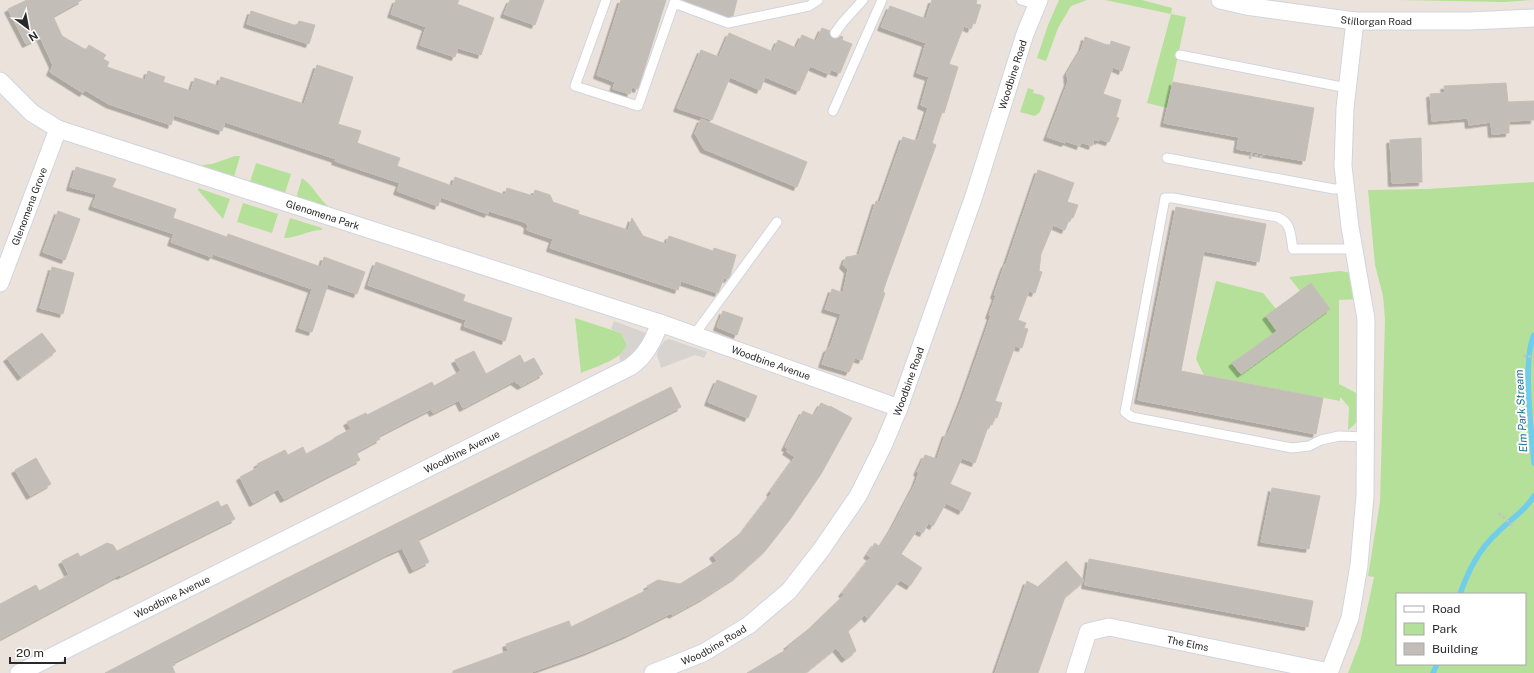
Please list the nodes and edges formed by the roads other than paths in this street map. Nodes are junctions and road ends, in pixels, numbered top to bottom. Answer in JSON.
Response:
{"nodes":[{"id":1,"x":606,"y":0,"type":"edge"},
{"id":2,"x":818,"y":0,"type":"edge"},
{"id":3,"x":863,"y":0,"type":"edge"},
{"id":4,"x":882,"y":0,"type":"edge"},
{"id":5,"x":1021,"y":0,"type":"edge"},
{"id":6,"x":1220,"y":0,"type":"edge"},
{"id":7,"x":1039,"y":2,"type":"edge"},
{"id":8,"x":1534,"y":18,"type":"edge"},
{"id":9,"x":1355,"y":21,"type":"junction"},
{"id":10,"x":835,"y":33,"type":"dead end"},
{"id":11,"x":1180,"y":55,"type":"dead end"},
{"id":12,"x":0,"y":81,"type":"edge"},
{"id":13,"x":1347,"y":88,"type":"junction"},
{"id":14,"x":833,"y":111,"type":"dead end"},
{"id":15,"x":58,"y":129,"type":"junction"},
{"id":16,"x":1167,"y":158,"type":"dead end"},
{"id":17,"x":1347,"y":188,"type":"junction"},
{"id":18,"x":777,"y":222,"type":"dead end"},
{"id":19,"x":1355,"y":249,"type":"junction"},
{"id":20,"x":0,"y":283,"type":"edge"},
{"id":21,"x":660,"y":323,"type":"junction"},
{"id":22,"x":694,"y":335,"type":"junction"},
{"id":23,"x":899,"y":408,"type":"junction"},
{"id":24,"x":1366,"y":437,"type":"junction"},
{"id":25,"x":19,"y":673,"type":"edge"},
{"id":26,"x":653,"y":673,"type":"edge"},
{"id":27,"x":1075,"y":673,"type":"edge"},
{"id":28,"x":1329,"y":673,"type":"edge"}],
"edges":[{"from":1,"to":2,"type":"lane"},
{"from":3,"to":10,"type":"lane"},
{"from":4,"to":14,"type":"lane"},
{"from":5,"to":7,"type":"lane"},
{"from":6,"to":9,"type":"street","name":"Stillorgan Road"},
{"from":7,"to":23,"type":"street","name":"Woodbine Road"},
{"from":8,"to":9,"type":"street","name":"Stillorgan Road"},
{"from":9,"to":13,"type":"street","name":"The Elms"},
{"from":11,"to":13,"type":"lane"},
{"from":12,"to":15,"type":"street","name":"Glenomena Park"},
{"from":13,"to":17,"type":"street","name":"The Elms"},
{"from":15,"to":20,"type":"street","name":"Glenomena Grove"},
{"from":15,"to":21,"type":"street","name":"Glenomena Park"},
{"from":16,"to":17,"type":"lane"},
{"from":17,"to":19,"type":"street","name":"The Elms"},
{"from":18,"to":22,"type":"lane"},
{"from":19,"to":24,"type":"street","name":"The Elms"},
{"from":19,"to":24,"type":"lane"},
{"from":21,"to":22,"type":"street","name":"Woodbine Avenue"},
{"from":21,"to":25,"type":"street","name":"Woodbine Avenue"},
{"from":22,"to":23,"type":"street","name":"Woodbine Avenue"},
{"from":23,"to":26,"type":"street","name":"Woodbine Road"},
{"from":24,"to":28,"type":"street","name":"The Elms"},
{"from":27,"to":28,"type":"street","name":"The Elms"}]}
